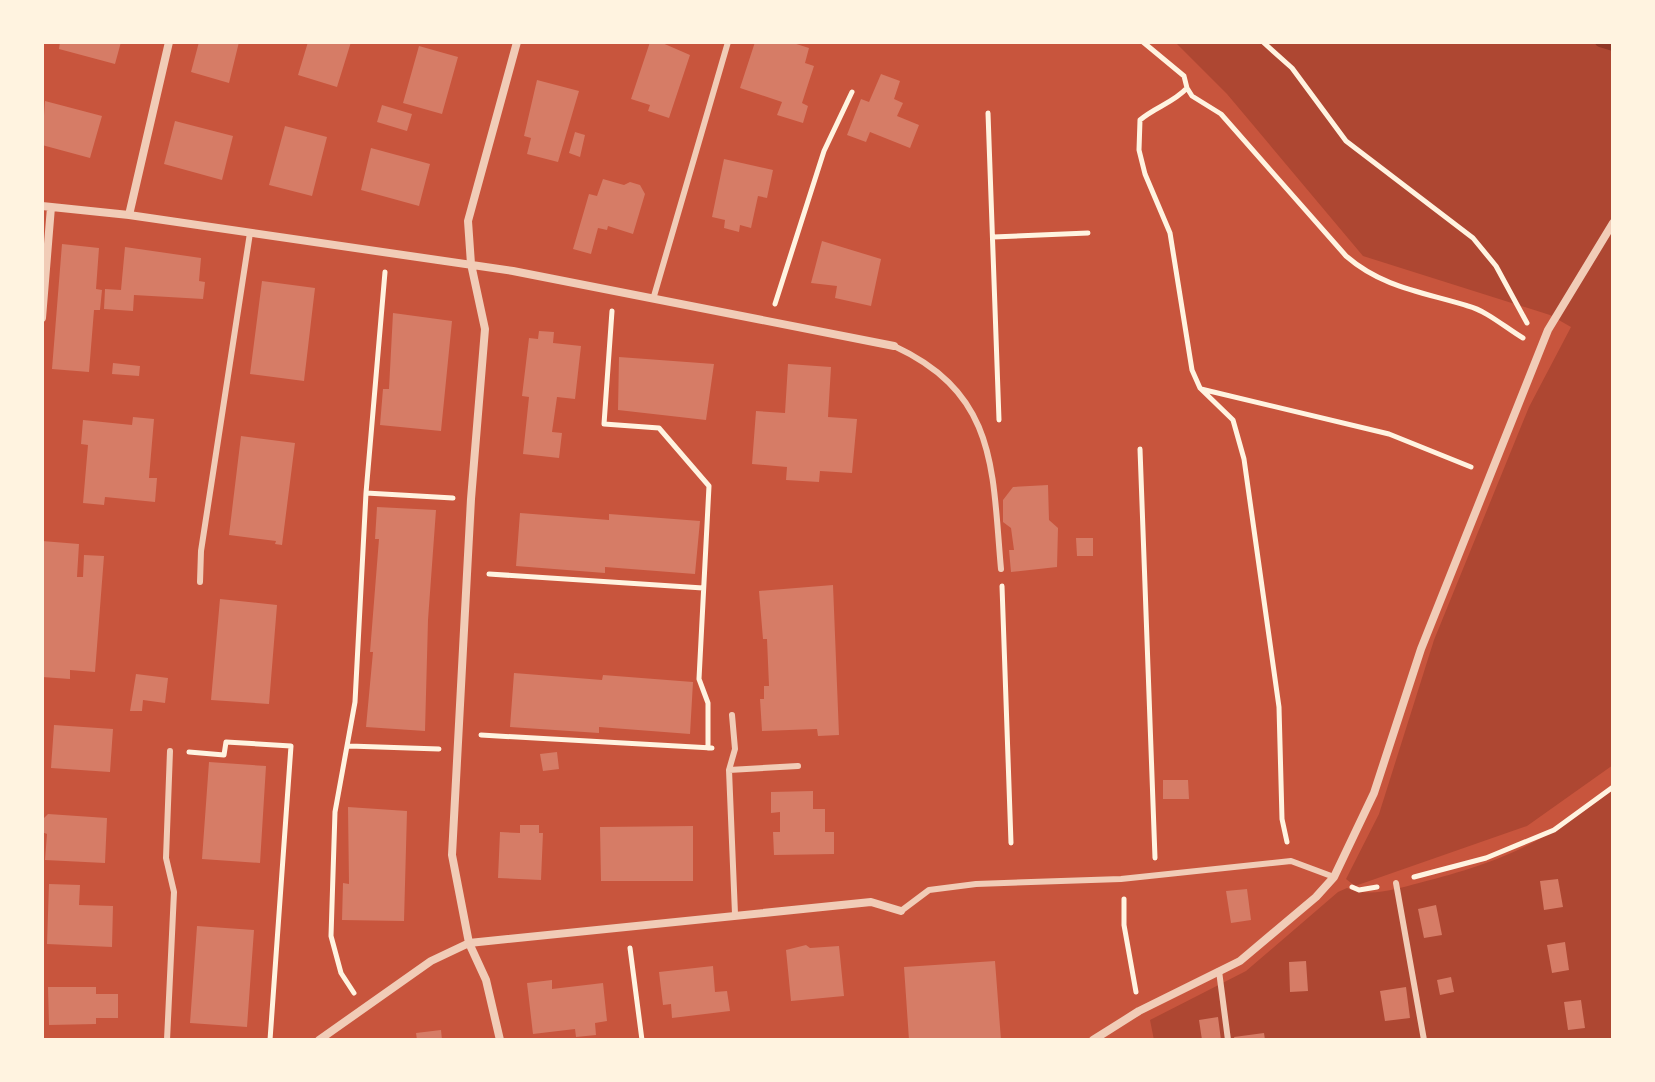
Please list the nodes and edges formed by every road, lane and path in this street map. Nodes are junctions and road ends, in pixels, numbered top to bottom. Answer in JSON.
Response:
{"nodes":[{"id":1,"x":169,"y":42,"type":"edge"},
{"id":2,"x":517,"y":42,"type":"edge"},
{"id":3,"x":728,"y":42,"type":"edge"},
{"id":4,"x":1143,"y":42,"type":"edge"},
{"id":5,"x":1263,"y":42,"type":"edge"},
{"id":6,"x":1187,"y":88,"type":"junction"},
{"id":7,"x":852,"y":92,"type":"dead end"},
{"id":8,"x":988,"y":113,"type":"dead end"},
{"id":9,"x":46,"y":207,"type":"edge"},
{"id":10,"x":129,"y":215,"type":"junction"},
{"id":11,"x":1613,"y":223,"type":"edge"},
{"id":12,"x":250,"y":233,"type":"junction"},
{"id":13,"x":1088,"y":233,"type":"dead end"},
{"id":14,"x":993,"y":237,"type":"junction"},
{"id":15,"x":386,"y":264,"type":"dead end"},
{"id":16,"x":471,"y":264,"type":"junction"},
{"id":17,"x":613,"y":290,"type":"junction"},
{"id":18,"x":654,"y":296,"type":"junction"},
{"id":19,"x":42,"y":318,"type":"edge"},
{"id":20,"x":770,"y":320,"type":"junction"},
{"id":21,"x":1548,"y":330,"type":"junction"},
{"id":22,"x":894,"y":346,"type":"joint"},
{"id":23,"x":1540,"y":349,"type":"junction"},
{"id":24,"x":1200,"y":388,"type":"junction"},
{"id":25,"x":1140,"y":449,"type":"dead end"},
{"id":26,"x":990,"y":452,"type":"junction"},
{"id":27,"x":1490,"y":475,"type":"junction"},
{"id":28,"x":366,"y":493,"type":"junction"},
{"id":29,"x":459,"y":498,"type":"dead end"},
{"id":30,"x":1001,"y":569,"type":"joint"},
{"id":31,"x":489,"y":574,"type":"dead end"},
{"id":32,"x":200,"y":582,"type":"dead end"},
{"id":33,"x":704,"y":588,"type":"junction"},
{"id":34,"x":732,"y":715,"type":"dead end"},
{"id":35,"x":481,"y":735,"type":"dead end"},
{"id":36,"x":349,"y":746,"type":"junction"},
{"id":37,"x":708,"y":748,"type":"junction"},
{"id":38,"x":446,"y":749,"type":"dead end"},
{"id":39,"x":735,"y":749,"type":"junction"},
{"id":40,"x":170,"y":751,"type":"joint"},
{"id":41,"x":798,"y":766,"type":"dead end"},
{"id":42,"x":729,"y":770,"type":"junction"},
{"id":43,"x":1613,"y":787,"type":"edge"},
{"id":44,"x":1011,"y":843,"type":"dead end"},
{"id":45,"x":1486,"y":858,"type":"dead end"},
{"id":46,"x":1291,"y":861,"type":"junction"},
{"id":47,"x":1155,"y":875,"type":"junction"},
{"id":48,"x":1334,"y":877,"type":"junction"},
{"id":49,"x":1396,"y":883,"type":"dead end"},
{"id":50,"x":1124,"y":903,"type":"dead end"},
{"id":51,"x":901,"y":911,"type":"joint"},
{"id":52,"x":735,"y":914,"type":"junction"},
{"id":53,"x":469,"y":943,"type":"junction"},
{"id":54,"x":629,"y":944,"type":"dead end"},
{"id":55,"x":1219,"y":971,"type":"junction"},
{"id":56,"x":363,"y":1008,"type":"junction"},
{"id":57,"x":1139,"y":1011,"type":"junction"},
{"id":58,"x":167,"y":1040,"type":"edge"},
{"id":59,"x":270,"y":1040,"type":"edge"},
{"id":60,"x":319,"y":1040,"type":"edge"},
{"id":61,"x":500,"y":1040,"type":"edge"},
{"id":62,"x":642,"y":1040,"type":"edge"},
{"id":63,"x":1093,"y":1040,"type":"edge"},
{"id":64,"x":1228,"y":1040,"type":"edge"},
{"id":65,"x":1424,"y":1040,"type":"edge"}],
"edges":[{"from":1,"to":10,"type":"street"},
{"from":2,"to":16,"type":"street"},
{"from":3,"to":18,"type":"lane"},
{"from":4,"to":6,"type":"path"},
{"from":5,"to":21,"type":"path"},
{"from":6,"to":23,"type":"path"},
{"from":6,"to":24,"type":"path"},
{"from":7,"to":20,"type":"path"},
{"from":8,"to":14,"type":"path"},
{"from":9,"to":10,"type":"street"},
{"from":9,"to":19,"type":"street"},
{"from":10,"to":12,"type":"street"},
{"from":11,"to":21,"type":"street"},
{"from":12,"to":16,"type":"street"},
{"from":12,"to":32,"type":"lane"},
{"from":13,"to":14,"type":"path"},
{"from":14,"to":26,"type":"path"},
{"from":15,"to":28,"type":"path"},
{"from":16,"to":17,"type":"street"},
{"from":16,"to":53,"type":"street"},
{"from":17,"to":18,"type":"street"},
{"from":17,"to":33,"type":"path"},
{"from":18,"to":20,"type":"street"},
{"from":20,"to":22,"type":"street"},
{"from":21,"to":23,"type":"street"},
{"from":22,"to":26,"type":"lane"},
{"from":23,"to":27,"type":"street"},
{"from":24,"to":27,"type":"path"},
{"from":24,"to":46,"type":"path"},
{"from":25,"to":47,"type":"path"},
{"from":26,"to":30,"type":"lane"},
{"from":27,"to":48,"type":"street"},
{"from":28,"to":29,"type":"path"},
{"from":28,"to":36,"type":"path"},
{"from":30,"to":44,"type":"path"},
{"from":31,"to":33,"type":"path"},
{"from":33,"to":37,"type":"path"},
{"from":34,"to":39,"type":"lane"},
{"from":35,"to":37,"type":"path"},
{"from":36,"to":38,"type":"path"},
{"from":36,"to":56,"type":"path"},
{"from":37,"to":39,"type":"path"},
{"from":39,"to":42,"type":"lane"},
{"from":40,"to":58,"type":"lane"},
{"from":40,"to":59,"type":"path"},
{"from":41,"to":42,"type":"lane"},
{"from":42,"to":52,"type":"lane"},
{"from":43,"to":45,"type":"path"},
{"from":46,"to":47,"type":"lane"},
{"from":46,"to":48,"type":"lane"},
{"from":47,"to":51,"type":"lane"},
{"from":48,"to":55,"type":"street"},
{"from":49,"to":65,"type":"lane"},
{"from":50,"to":57,"type":"path"},
{"from":51,"to":52,"type":"street"},
{"from":52,"to":53,"type":"street"},
{"from":53,"to":56,"type":"street"},
{"from":53,"to":61,"type":"street"},
{"from":54,"to":62,"type":"path"},
{"from":55,"to":57,"type":"street"},
{"from":55,"to":64,"type":"lane"},
{"from":56,"to":60,"type":"street"},
{"from":57,"to":63,"type":"street"}]}
